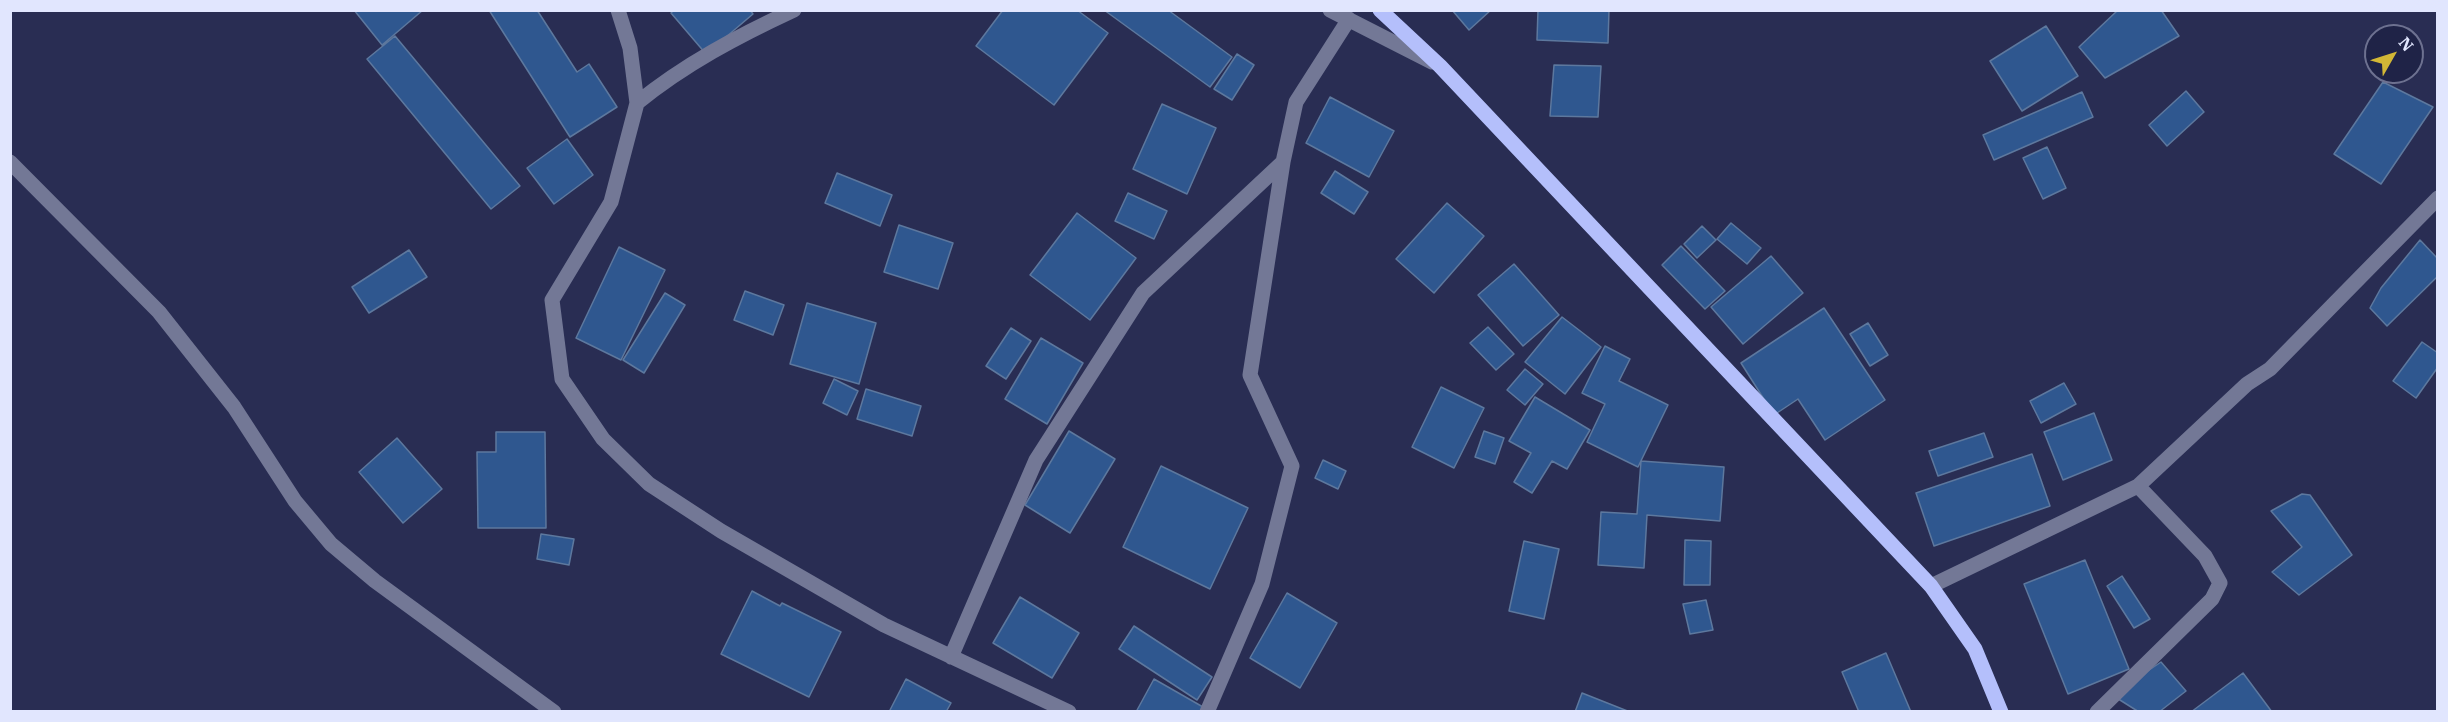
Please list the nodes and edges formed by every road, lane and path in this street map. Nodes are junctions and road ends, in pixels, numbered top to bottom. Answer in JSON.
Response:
{"nodes":[{"id":1,"x":618,"y":10,"type":"edge"},
{"id":2,"x":794,"y":10,"type":"edge"},
{"id":3,"x":1330,"y":10,"type":"edge"},
{"id":4,"x":1380,"y":10,"type":"edge"},
{"id":5,"x":1349,"y":19,"type":"junction"},
{"id":6,"x":1440,"y":66,"type":"junction"},
{"id":7,"x":637,"y":103,"type":"junction"},
{"id":8,"x":10,"y":162,"type":"edge"},
{"id":9,"x":1283,"y":162,"type":"junction"},
{"id":10,"x":2438,"y":198,"type":"edge"},
{"id":11,"x":2138,"y":486,"type":"junction"},
{"id":12,"x":1931,"y":586,"type":"junction"},
{"id":13,"x":951,"y":657,"type":"junction"},
{"id":14,"x":554,"y":711,"type":"edge"},
{"id":15,"x":1069,"y":711,"type":"edge"},
{"id":16,"x":1207,"y":711,"type":"edge"},
{"id":17,"x":2001,"y":711,"type":"edge"},
{"id":18,"x":2097,"y":711,"type":"edge"}],
"edges":[{"from":1,"to":7,"type":"street"},
{"from":2,"to":7,"type":"street"},
{"from":3,"to":5,"type":"street"},
{"from":4,"to":6,"type":"main road"},
{"from":5,"to":6,"type":"street"},
{"from":5,"to":9,"type":"street"},
{"from":6,"to":12,"type":"main road"},
{"from":7,"to":13,"type":"street"},
{"from":8,"to":14,"type":"street"},
{"from":9,"to":13,"type":"street"},
{"from":9,"to":16,"type":"street"},
{"from":10,"to":11,"type":"street"},
{"from":11,"to":12,"type":"street"},
{"from":11,"to":18,"type":"street"},
{"from":12,"to":17,"type":"main road"},
{"from":13,"to":15,"type":"street"}]}
